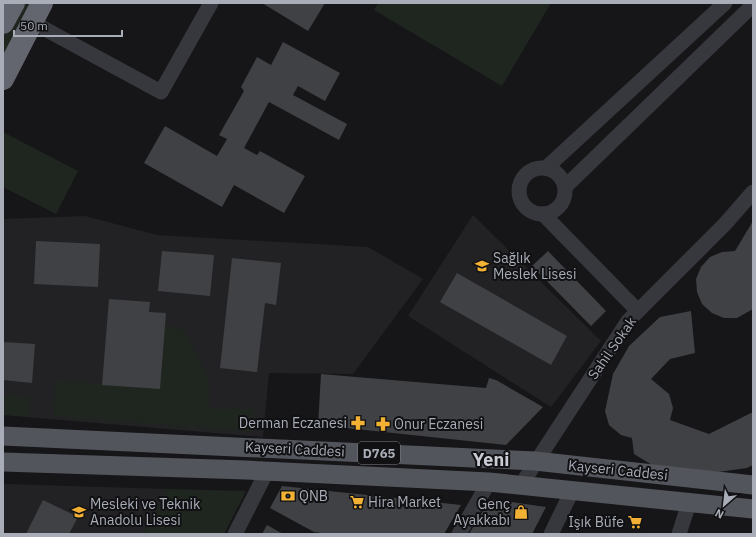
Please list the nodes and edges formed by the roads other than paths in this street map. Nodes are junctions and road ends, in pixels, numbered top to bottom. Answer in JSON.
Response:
{"nodes":[{"id":1,"x":14,"y":3,"type":"edge"},
{"id":2,"x":42,"y":3,"type":"edge"},
{"id":3,"x":211,"y":3,"type":"edge"},
{"id":4,"x":726,"y":3,"type":"edge"},
{"id":5,"x":753,"y":5,"type":"edge"},
{"id":6,"x":32,"y":22,"type":"junction"},
{"id":7,"x":3,"y":23,"type":"edge"},
{"id":8,"x":3,"y":79,"type":"edge"},
{"id":9,"x":546,"y":168,"type":"junction"},
{"id":10,"x":565,"y":187,"type":"junction"},
{"id":11,"x":753,"y":192,"type":"edge"},
{"id":12,"x":544,"y":214,"type":"junction"},
{"id":13,"x":638,"y":311,"type":"junction"},
{"id":14,"x":3,"y":436,"type":"edge"},
{"id":15,"x":535,"y":461,"type":"junction"},
{"id":16,"x":3,"y":462,"type":"edge"},
{"id":17,"x":267,"y":471,"type":"junction"},
{"id":18,"x":489,"y":482,"type":"junction"},
{"id":19,"x":521,"y":485,"type":"junction"},
{"id":20,"x":753,"y":485,"type":"edge"},
{"id":21,"x":572,"y":491,"type":"junction"},
{"id":22,"x":689,"y":503,"type":"junction"},
{"id":23,"x":753,"y":509,"type":"edge"},
{"id":24,"x":235,"y":534,"type":"edge"},
{"id":25,"x":459,"y":534,"type":"edge"},
{"id":26,"x":551,"y":534,"type":"edge"},
{"id":27,"x":679,"y":534,"type":"edge"}],
"edges":[{"from":1,"to":7,"type":"highway"},
{"from":2,"to":6,"type":"highway"},
{"from":3,"to":6,"type":"street"},
{"from":4,"to":9,"type":"street"},
{"from":5,"to":10,"type":"street"},
{"from":6,"to":8,"type":"highway"},
{"from":9,"to":10,"type":"street"},
{"from":9,"to":12,"type":"street"},
{"from":10,"to":12,"type":"street"},
{"from":11,"to":13,"type":"street","name":"Sahil Sokak"},
{"from":12,"to":13,"type":"street"},
{"from":13,"to":15,"type":"street","name":"Sahil Sokak"},
{"from":14,"to":15,"type":"main road","name":"Kayseri Caddesi","number":"D765"},
{"from":15,"to":19,"type":"street","name":"Sahil Sokak"},
{"from":15,"to":20,"type":"main road","name":"Kayseri Caddesi","number":"D765"},
{"from":16,"to":17,"type":"main road","name":"Kayseri Caddesi","number":"D765"},
{"from":17,"to":18,"type":"main road","name":"Kayseri Caddesi","number":"D765"},
{"from":17,"to":24,"type":"street"},
{"from":18,"to":19,"type":"main road","name":"Kayseri Caddesi","number":"D765"},
{"from":18,"to":25,"type":"street"},
{"from":19,"to":21,"type":"main road","name":"Kayseri Caddesi","number":"D765"},
{"from":21,"to":22,"type":"main road","name":"Kayseri Caddesi","number":"D765"},
{"from":21,"to":26,"type":"street"},
{"from":22,"to":23,"type":"main road","name":"Kayseri Caddesi","number":"D765"},
{"from":22,"to":27,"type":"street"}]}
